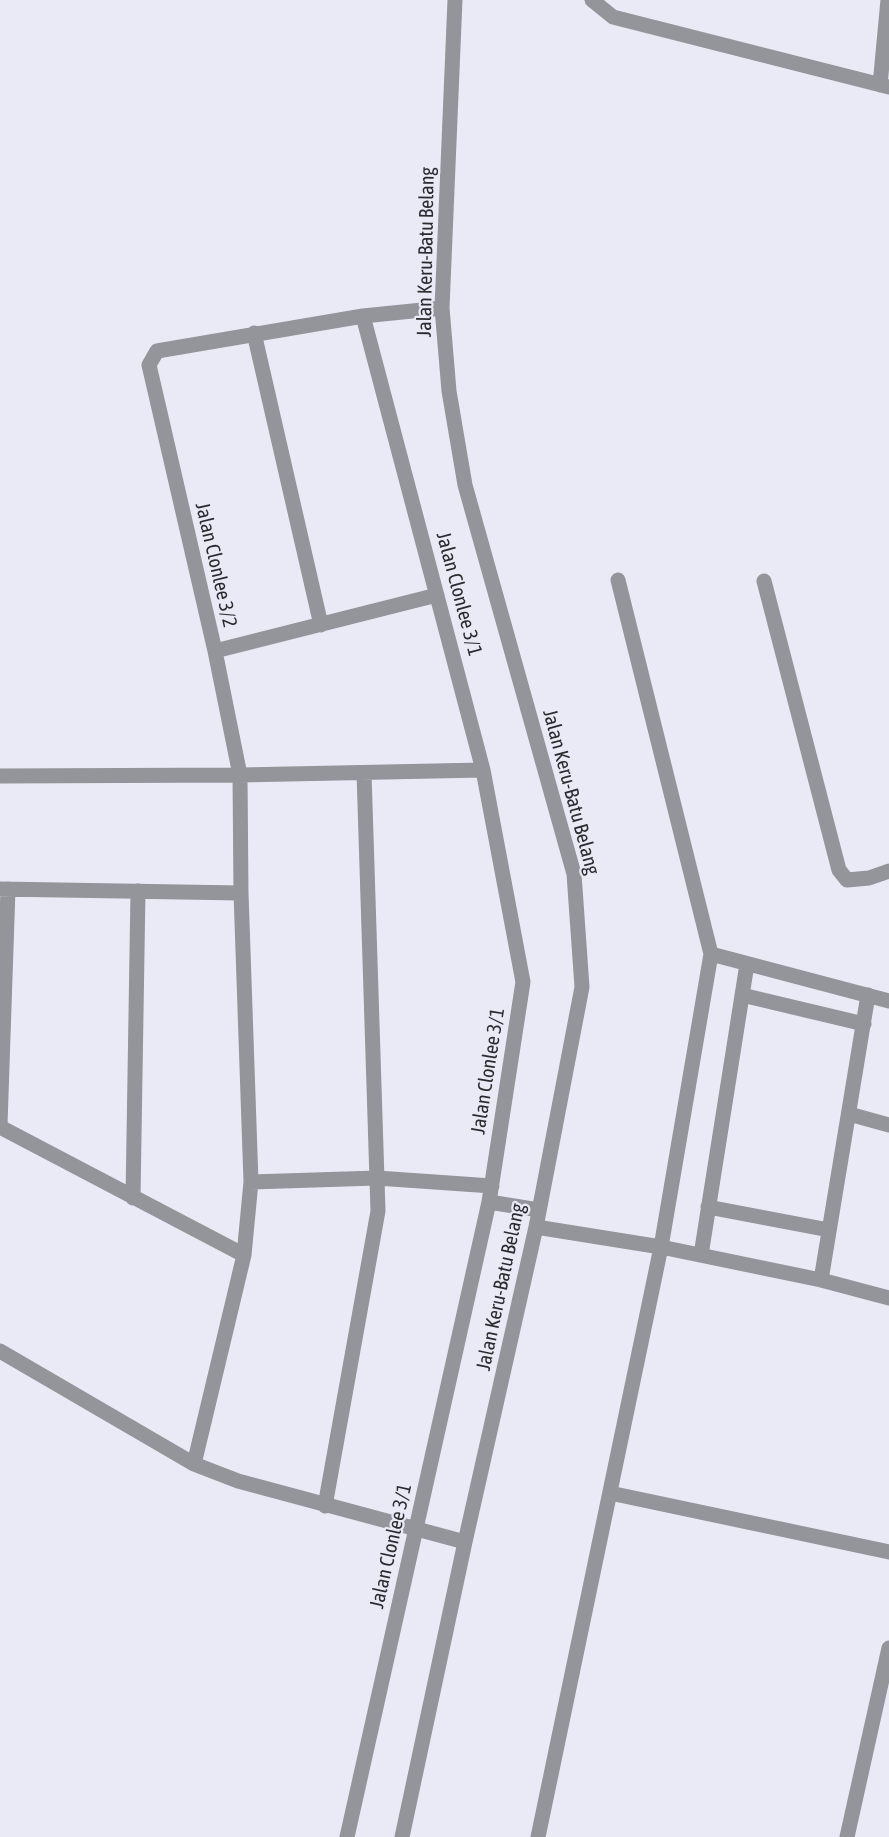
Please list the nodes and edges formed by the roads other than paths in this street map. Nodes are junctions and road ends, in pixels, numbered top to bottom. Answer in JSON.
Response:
{"nodes":[{"id":1,"x":455,"y":0,"type":"edge"},
{"id":2,"x":592,"y":0,"type":"edge"},
{"id":3,"x":888,"y":0,"type":"edge"},
{"id":4,"x":885,"y":86,"type":"edge"},
{"id":5,"x":442,"y":308,"type":"junction"},
{"id":6,"x":363,"y":316,"type":"junction"},
{"id":7,"x":254,"y":333,"type":"junction"},
{"id":8,"x":618,"y":580,"type":"dead end"},
{"id":9,"x":764,"y":581,"type":"dead end"},
{"id":10,"x":437,"y":594,"type":"junction"},
{"id":11,"x":321,"y":625,"type":"junction"},
{"id":12,"x":215,"y":651,"type":"junction"},
{"id":13,"x":483,"y":770,"type":"junction"},
{"id":14,"x":364,"y":773,"type":"junction"},
{"id":15,"x":240,"y":775,"type":"junction"},
{"id":16,"x":0,"y":776,"type":"edge"},
{"id":17,"x":889,"y":871,"type":"edge"},
{"id":18,"x":4,"y":889,"type":"edge"},
{"id":19,"x":138,"y":891,"type":"junction"},
{"id":20,"x":241,"y":893,"type":"junction"},
{"id":21,"x":711,"y":954,"type":"junction"},
{"id":22,"x":747,"y":964,"type":"junction"},
{"id":23,"x":742,"y":995,"type":"junction"},
{"id":24,"x":868,"y":995,"type":"junction"},
{"id":25,"x":889,"y":1001,"type":"edge"},
{"id":26,"x":864,"y":1024,"type":"junction"},
{"id":27,"x":849,"y":1114,"type":"junction"},
{"id":28,"x":889,"y":1125,"type":"edge"},
{"id":29,"x":0,"y":1126,"type":"edge"},
{"id":30,"x":377,"y":1178,"type":"junction"},
{"id":31,"x":251,"y":1182,"type":"junction"},
{"id":32,"x":492,"y":1186,"type":"junction"},
{"id":33,"x":133,"y":1198,"type":"junction"},
{"id":34,"x":489,"y":1202,"type":"junction"},
{"id":35,"x":708,"y":1207,"type":"junction"},
{"id":36,"x":540,"y":1210,"type":"junction"},
{"id":37,"x":536,"y":1227,"type":"junction"},
{"id":38,"x":830,"y":1230,"type":"junction"},
{"id":39,"x":661,"y":1247,"type":"junction"},
{"id":40,"x":244,"y":1256,"type":"junction"},
{"id":41,"x":700,"y":1256,"type":"junction"},
{"id":42,"x":821,"y":1281,"type":"junction"},
{"id":43,"x":889,"y":1298,"type":"edge"},
{"id":44,"x":0,"y":1352,"type":"edge"},
{"id":45,"x":194,"y":1464,"type":"junction"},
{"id":46,"x":610,"y":1493,"type":"junction"},
{"id":47,"x":325,"y":1506,"type":"junction"},
{"id":48,"x":416,"y":1528,"type":"junction"},
{"id":49,"x":465,"y":1542,"type":"junction"},
{"id":50,"x":889,"y":1552,"type":"edge"},
{"id":51,"x":889,"y":1648,"type":"edge"},
{"id":52,"x":882,"y":1715,"type":"edge"},
{"id":53,"x":348,"y":1837,"type":"edge"},
{"id":54,"x":402,"y":1837,"type":"edge"},
{"id":55,"x":538,"y":1837,"type":"edge"},
{"id":56,"x":848,"y":1837,"type":"edge"}],
"edges":[{"from":1,"to":5,"type":"street","name":"Jalan Keru-Batu Belang"},
{"from":2,"to":4,"type":"street"},
{"from":3,"to":4,"type":"street"},
{"from":5,"to":6,"type":"street"},
{"from":5,"to":36,"type":"street","name":"Jalan Keru-Batu Belang"},
{"from":6,"to":7,"type":"street"},
{"from":6,"to":10,"type":"street","name":"Jalan Clonlee 3/1"},
{"from":7,"to":11,"type":"street"},
{"from":7,"to":12,"type":"street","name":"Jalan Clonlee 3/2"},
{"from":8,"to":21,"type":"street"},
{"from":9,"to":17,"type":"street"},
{"from":10,"to":11,"type":"street"},
{"from":10,"to":13,"type":"street","name":"Jalan Clonlee 3/1"},
{"from":11,"to":12,"type":"street"},
{"from":12,"to":15,"type":"street","name":"Jalan Clonlee 3/2"},
{"from":13,"to":14,"type":"street"},
{"from":13,"to":32,"type":"street","name":"Jalan Clonlee 3/1"},
{"from":14,"to":15,"type":"street"},
{"from":14,"to":30,"type":"street"},
{"from":15,"to":16,"type":"street"},
{"from":15,"to":20,"type":"street","name":"Jalan Clonlee 3/2"},
{"from":18,"to":19,"type":"street"},
{"from":18,"to":29,"type":"street"},
{"from":19,"to":20,"type":"street"},
{"from":19,"to":33,"type":"street"},
{"from":20,"to":31,"type":"street","name":"Jalan Clonlee 3/2"},
{"from":21,"to":22,"type":"street"},
{"from":21,"to":39,"type":"street"},
{"from":22,"to":23,"type":"street"},
{"from":22,"to":24,"type":"street"},
{"from":23,"to":26,"type":"street"},
{"from":23,"to":35,"type":"street"},
{"from":24,"to":25,"type":"street"},
{"from":24,"to":26,"type":"street"},
{"from":26,"to":27,"type":"street"},
{"from":27,"to":28,"type":"street"},
{"from":27,"to":38,"type":"street"},
{"from":29,"to":33,"type":"street"},
{"from":30,"to":31,"type":"street"},
{"from":30,"to":32,"type":"street"},
{"from":30,"to":47,"type":"street"},
{"from":31,"to":40,"type":"street","name":"Jalan Clonlee 3/2"},
{"from":32,"to":34,"type":"street","name":"Jalan Clonlee 3/1"},
{"from":33,"to":40,"type":"street"},
{"from":34,"to":36,"type":"street"},
{"from":34,"to":48,"type":"street","name":"Jalan Clonlee 3/1"},
{"from":35,"to":38,"type":"street"},
{"from":35,"to":41,"type":"street"},
{"from":36,"to":37,"type":"street","name":"Jalan Keru-Batu Belang"},
{"from":37,"to":39,"type":"street"},
{"from":37,"to":49,"type":"street","name":"Jalan Keru-Batu Belang"},
{"from":38,"to":42,"type":"street"},
{"from":39,"to":41,"type":"street"},
{"from":39,"to":46,"type":"street"},
{"from":40,"to":45,"type":"street","name":"Jalan Clonlee 3/2"},
{"from":41,"to":42,"type":"street"},
{"from":42,"to":43,"type":"street"},
{"from":44,"to":45,"type":"street"},
{"from":45,"to":47,"type":"street"},
{"from":46,"to":50,"type":"street"},
{"from":46,"to":55,"type":"street"},
{"from":47,"to":48,"type":"street"},
{"from":48,"to":49,"type":"street"},
{"from":48,"to":53,"type":"street","name":"Jalan Clonlee 3/1"},
{"from":49,"to":54,"type":"street","name":"Jalan Keru-Batu Belang"},
{"from":51,"to":52,"type":"street"},
{"from":52,"to":56,"type":"street"}]}
